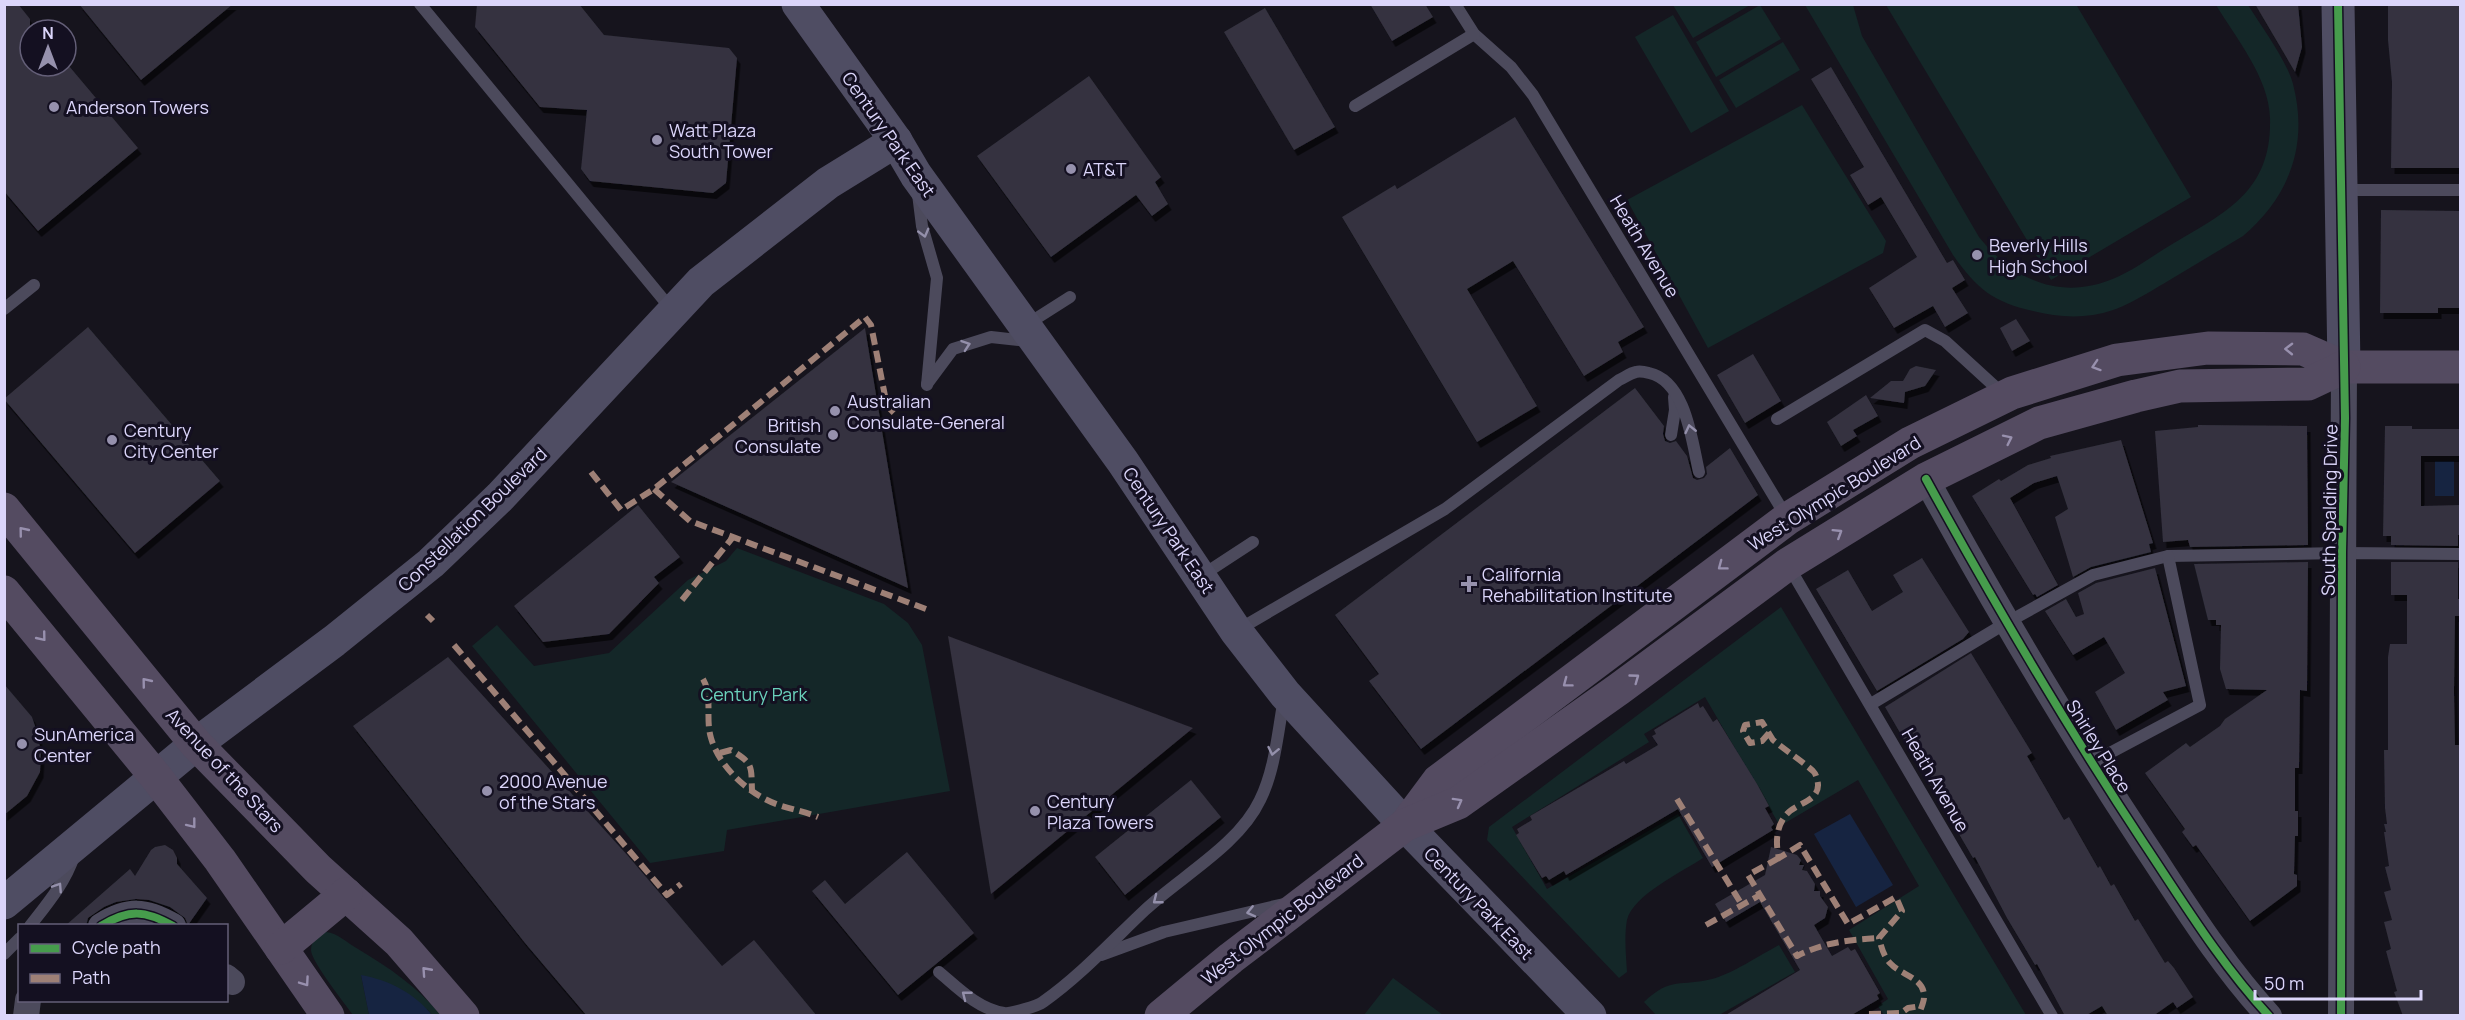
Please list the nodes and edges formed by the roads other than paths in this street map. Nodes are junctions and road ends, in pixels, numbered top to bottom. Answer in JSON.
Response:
{"nodes":[{"id":1,"x":420,"y":4,"type":"edge"},
{"id":2,"x":798,"y":4,"type":"edge"},
{"id":3,"x":1455,"y":4,"type":"edge"},
{"id":4,"x":2338,"y":4,"type":"edge"},
{"id":5,"x":1474,"y":34,"type":"junction"},
{"id":6,"x":1355,"y":106,"type":"dead end"},
{"id":7,"x":896,"y":141,"type":"junction"},
{"id":8,"x":916,"y":175,"type":"junction"},
{"id":9,"x":2341,"y":190,"type":"junction"},
{"id":10,"x":2460,"y":190,"type":"edge"},
{"id":11,"x":34,"y":285,"type":"dead end"},
{"id":12,"x":1070,"y":297,"type":"dead end"},
{"id":13,"x":4,"y":309,"type":"edge"},
{"id":14,"x":673,"y":311,"type":"junction"},
{"id":15,"x":1032,"y":333,"type":"junction"},
{"id":16,"x":2344,"y":366,"type":"junction"},
{"id":17,"x":2460,"y":367,"type":"edge"},
{"id":18,"x":1673,"y":389,"type":"junction"},
{"id":19,"x":2006,"y":396,"type":"junction"},
{"id":20,"x":1777,"y":419,"type":"dead end"},
{"id":21,"x":1671,"y":435,"type":"dead end"},
{"id":22,"x":1699,"y":472,"type":"dead end"},
{"id":23,"x":1926,"y":478,"type":"junction"},
{"id":24,"x":4,"y":508,"type":"edge"},
{"id":25,"x":1787,"y":519,"type":"junction"},
{"id":26,"x":1253,"y":542,"type":"dead end"},
{"id":27,"x":2342,"y":553,"type":"junction"},
{"id":28,"x":2460,"y":554,"type":"edge"},
{"id":29,"x":2168,"y":556,"type":"junction"},
{"id":30,"x":1788,"y":564,"type":"junction"},
{"id":31,"x":1200,"y":576,"type":"junction"},
{"id":32,"x":4,"y":592,"type":"edge"},
{"id":33,"x":2006,"y":623,"type":"junction"},
{"id":34,"x":1236,"y":631,"type":"junction"},
{"id":35,"x":1285,"y":694,"type":"junction"},
{"id":36,"x":1871,"y":704,"type":"junction"},
{"id":37,"x":196,"y":744,"type":"junction"},
{"id":38,"x":2091,"y":763,"type":"junction"},
{"id":39,"x":156,"y":777,"type":"junction"},
{"id":40,"x":1405,"y":825,"type":"junction"},
{"id":41,"x":78,"y":843,"type":"junction"},
{"id":42,"x":346,"y":894,"type":"junction"},
{"id":43,"x":1308,"y":899,"type":"junction"},
{"id":44,"x":4,"y":903,"type":"edge"},
{"id":45,"x":31,"y":924,"type":"edge"},
{"id":46,"x":104,"y":924,"type":"edge"},
{"id":47,"x":170,"y":924,"type":"edge"},
{"id":48,"x":18,"y":940,"type":"edge"},
{"id":49,"x":281,"y":948,"type":"junction"},
{"id":50,"x":4,"y":954,"type":"edge"},
{"id":51,"x":1095,"y":958,"type":"junction"},
{"id":52,"x":939,"y":972,"type":"dead end"},
{"id":53,"x":328,"y":1016,"type":"edge"},
{"id":54,"x":464,"y":1016,"type":"edge"},
{"id":55,"x":1161,"y":1016,"type":"edge"},
{"id":56,"x":1590,"y":1016,"type":"edge"},
{"id":57,"x":2052,"y":1016,"type":"edge"},
{"id":58,"x":2269,"y":1016,"type":"edge"},
{"id":59,"x":2341,"y":1016,"type":"edge"}],
"edges":[{"from":1,"to":14,"type":"lane"},
{"from":2,"to":7,"type":"main road","name":"Century Park East"},
{"from":3,"to":5,"type":"lane","name":"Heath Avenue"},
{"from":4,"to":9,"type":"main road","name":"South Spalding Drive"},
{"from":5,"to":6,"type":"lane"},
{"from":5,"to":25,"type":"lane","name":"Heath Avenue"},
{"from":7,"to":8,"type":"main road","name":"Century Park East"},
{"from":7,"to":14,"type":"main road","name":"Constellation Boulevard"},
{"from":8,"to":15,"type":"main road","name":"Century Park East"},
{"from":8,"to":15,"type":"lane","one_way":true},
{"from":9,"to":10,"type":"lane"},
{"from":9,"to":16,"type":"main road","name":"South Spalding Drive"},
{"from":11,"to":13,"type":"lane"},
{"from":12,"to":15,"type":"lane"},
{"from":14,"to":37,"type":"main road","name":"Constellation Boulevard"},
{"from":15,"to":31,"type":"main road","name":"Century Park East"},
{"from":16,"to":17,"type":"main road","name":"West Olympic Boulevard"},
{"from":16,"to":19,"type":"main road","name":"West Olympic Boulevard","one_way":true},
{"from":23,"to":16,"type":"main road","name":"West Olympic Boulevard","one_way":true},
{"from":16,"to":27,"type":"street","name":"South Spalding Drive"},
{"from":18,"to":21,"type":"lane"},
{"from":22,"to":18,"type":"lane","one_way":true},
{"from":18,"to":34,"type":"lane"},
{"from":19,"to":20,"type":"lane"},
{"from":19,"to":25,"type":"main road","name":"West Olympic Boulevard"},
{"from":30,"to":23,"type":"main road","name":"West Olympic Boulevard","one_way":true},
{"from":23,"to":33,"type":"street","name":"Shirley Place"},
{"from":37,"to":24,"type":"main road","name":"Avenue of the Stars","one_way":true},
{"from":25,"to":40,"type":"main road","name":"West Olympic Boulevard","one_way":true},
{"from":26,"to":31,"type":"lane"},
{"from":27,"to":28,"type":"lane"},
{"from":27,"to":29,"type":"lane"},
{"from":27,"to":59,"type":"street","name":"South Spalding Drive"},
{"from":29,"to":33,"type":"lane"},
{"from":29,"to":38,"type":"lane"},
{"from":30,"to":36,"type":"lane","name":"Heath Avenue"},
{"from":40,"to":30,"type":"main road","name":"West Olympic Boulevard","one_way":true},
{"from":31,"to":34,"type":"main road","name":"Century Park East"},
{"from":32,"to":39,"type":"main road","one_way":true},
{"from":33,"to":36,"type":"lane"},
{"from":33,"to":38,"type":"street","name":"Shirley Place"},
{"from":34,"to":35,"type":"main road","name":"Century Park East"},
{"from":35,"to":40,"type":"main road","name":"Century Park East"},
{"from":35,"to":51,"type":"lane","one_way":true},
{"from":36,"to":57,"type":"lane","name":"Heath Avenue"},
{"from":37,"to":39,"type":"main road","name":"Constellation Boulevard"},
{"from":37,"to":42,"type":"main road","name":"Avenue of the Stars"},
{"from":38,"to":58,"type":"street","name":"Shirley Place"},
{"from":39,"to":41,"type":"main road","name":"Constellation Boulevard"},
{"from":39,"to":49,"type":"main road","one_way":true},
{"from":40,"to":43,"type":"main road","name":"West Olympic Boulevard"},
{"from":40,"to":56,"type":"main road","name":"Century Park East"},
{"from":41,"to":44,"type":"main road","name":"Constellation Boulevard"},
{"from":45,"to":41,"type":"lane","one_way":true},
{"from":42,"to":49,"type":"main road"},
{"from":54,"to":42,"type":"main road","name":"Avenue of the Stars","one_way":true},
{"from":43,"to":51,"type":"lane","one_way":true},
{"from":43,"to":55,"type":"main road","name":"West Olympic Boulevard"},
{"from":46,"to":47,"type":"street"},
{"from":48,"to":50,"type":"lane"},
{"from":49,"to":53,"type":"main road","one_way":true},
{"from":51,"to":52,"type":"lane","one_way":true}]}
